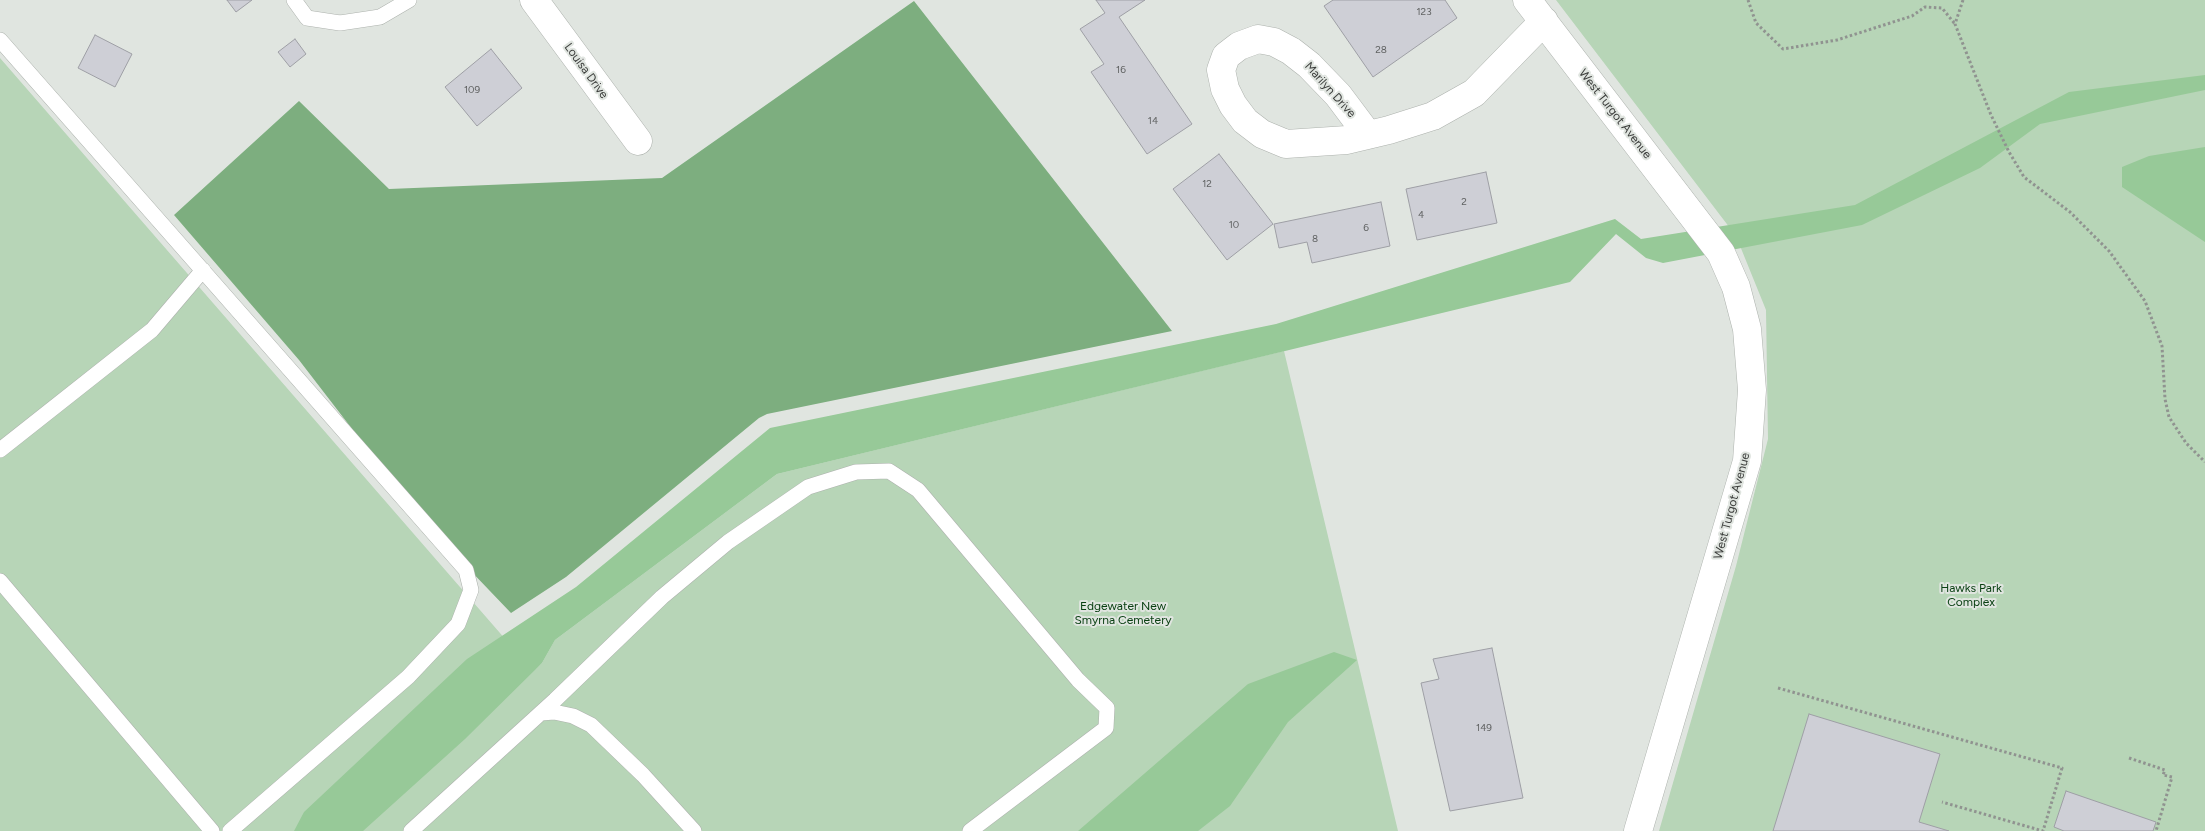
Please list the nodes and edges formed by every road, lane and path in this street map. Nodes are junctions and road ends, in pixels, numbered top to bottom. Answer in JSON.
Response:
{"nodes":[{"id":1,"x":294,"y":0,"type":"edge"},
{"id":2,"x":409,"y":0,"type":"edge"},
{"id":3,"x":534,"y":0,"type":"edge"},
{"id":4,"x":1527,"y":0,"type":"edge"},
{"id":5,"x":1748,"y":0,"type":"edge"},
{"id":6,"x":1963,"y":0,"type":"edge"},
{"id":7,"x":1544,"y":21,"type":"junction"},
{"id":8,"x":1955,"y":24,"type":"junction"},
{"id":9,"x":0,"y":40,"type":"edge"},
{"id":10,"x":1368,"y":135,"type":"junction"},
{"id":11,"x":638,"y":141,"type":"dead end"},
{"id":12,"x":203,"y":270,"type":"junction"},
{"id":13,"x":0,"y":450,"type":"edge"},
{"id":14,"x":2205,"y":462,"type":"edge"},
{"id":15,"x":0,"y":581,"type":"edge"},
{"id":16,"x":1778,"y":688,"type":"dead end"},
{"id":17,"x":541,"y":712,"type":"junction"},
{"id":18,"x":2129,"y":758,"type":"dead end"},
{"id":19,"x":1942,"y":802,"type":"dead end"},
{"id":20,"x":212,"y":831,"type":"edge"},
{"id":21,"x":230,"y":831,"type":"edge"},
{"id":22,"x":411,"y":831,"type":"edge"},
{"id":23,"x":694,"y":831,"type":"edge"},
{"id":24,"x":970,"y":831,"type":"edge"},
{"id":25,"x":1638,"y":831,"type":"edge"},
{"id":26,"x":2044,"y":831,"type":"edge"},
{"id":27,"x":2156,"y":831,"type":"edge"}],
"edges":[{"from":1,"to":2,"type":"lane"},
{"from":3,"to":11,"type":"street","name":"Louisa Drive"},
{"from":4,"to":7,"type":"street","name":"West Turgot Avenue"},
{"from":5,"to":8,"type":"path"},
{"from":6,"to":8,"type":"path"},
{"from":7,"to":10,"type":"street","name":"Marilyn Drive"},
{"from":7,"to":25,"type":"street","name":"West Turgot Avenue"},
{"from":8,"to":14,"type":"path"},
{"from":9,"to":12,"type":"lane"},
{"from":10,"to":10,"type":"street","name":"Marilyn Drive"},
{"from":12,"to":13,"type":"lane"},
{"from":12,"to":21,"type":"lane"},
{"from":15,"to":20,"type":"lane"},
{"from":16,"to":26,"type":"path"},
{"from":17,"to":22,"type":"lane"},
{"from":17,"to":23,"type":"lane"},
{"from":17,"to":24,"type":"lane"},
{"from":18,"to":27,"type":"path"},
{"from":19,"to":26,"type":"path"}]}
